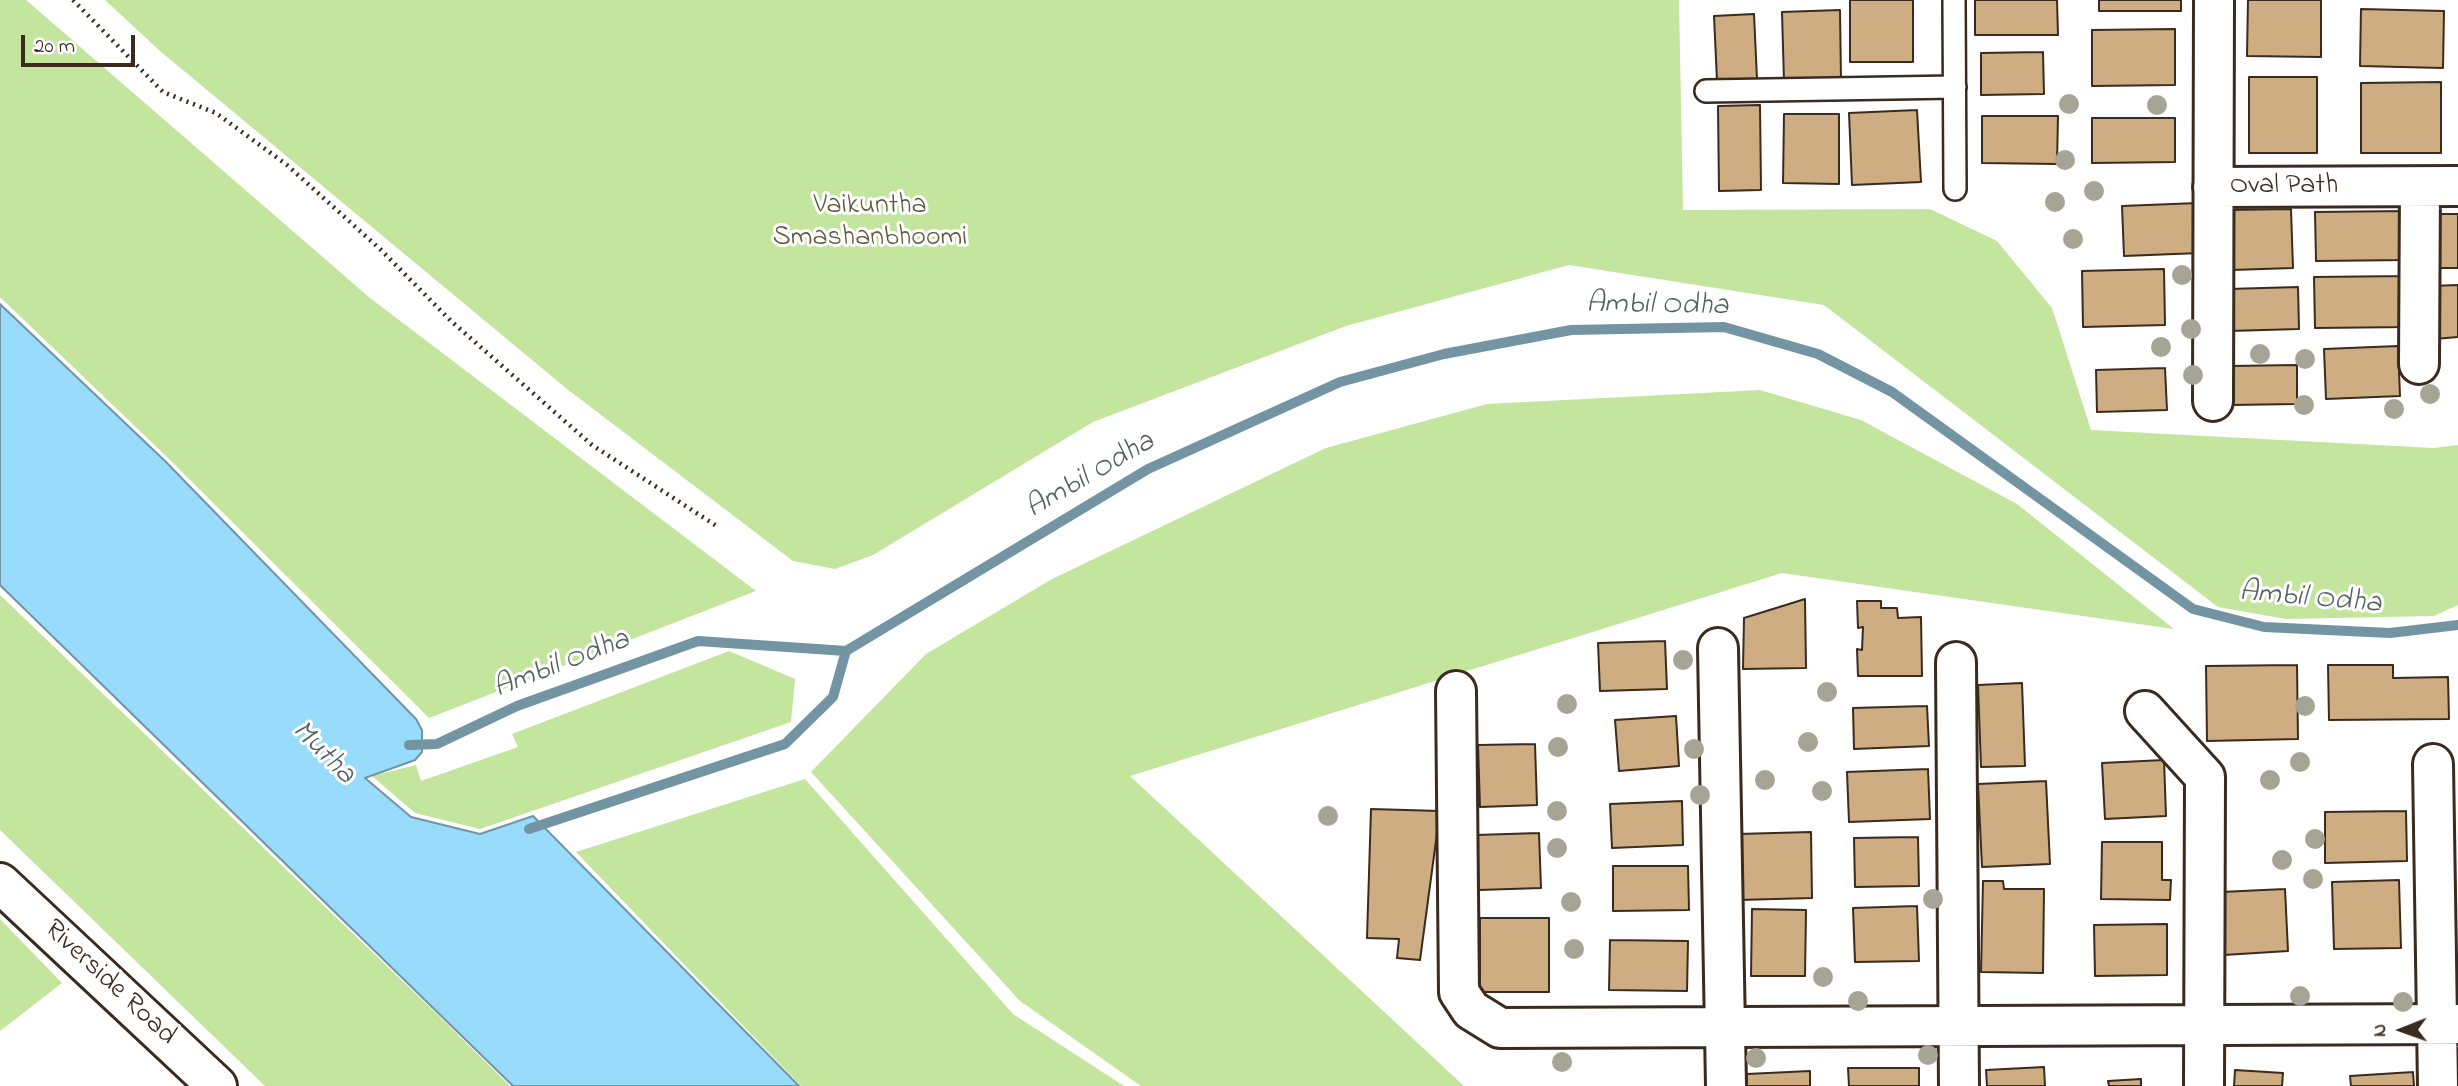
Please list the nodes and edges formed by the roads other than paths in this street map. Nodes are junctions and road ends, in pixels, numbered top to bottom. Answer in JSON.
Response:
{"nodes":[{"id":1,"x":1954,"y":0,"type":"edge"},
{"id":2,"x":2214,"y":0,"type":"edge"},
{"id":3,"x":1955,"y":87,"type":"junction"},
{"id":4,"x":1706,"y":90,"type":"dead end"},
{"id":5,"x":2458,"y":186,"type":"edge"},
{"id":6,"x":2213,"y":187,"type":"junction"},
{"id":7,"x":2420,"y":187,"type":"junction"},
{"id":8,"x":1955,"y":189,"type":"dead end"},
{"id":9,"x":2419,"y":364,"type":"dead end"},
{"id":10,"x":2213,"y":401,"type":"dead end"},
{"id":11,"x":1718,"y":648,"type":"dead end"},
{"id":12,"x":1956,"y":662,"type":"dead end"},
{"id":13,"x":1456,"y":691,"type":"dead end"},
{"id":14,"x":2145,"y":711,"type":"dead end"},
{"id":15,"x":2433,"y":764,"type":"dead end"},
{"id":16,"x":0,"y":883,"type":"edge"},
{"id":17,"x":2448,"y":1024,"type":"edge"},
{"id":18,"x":2205,"y":1025,"type":"junction"},
{"id":19,"x":1959,"y":1026,"type":"junction"},
{"id":20,"x":1725,"y":1027,"type":"junction"},
{"id":21,"x":218,"y":1086,"type":"edge"},
{"id":22,"x":1726,"y":1086,"type":"edge"},
{"id":23,"x":1959,"y":1086,"type":"edge"},
{"id":24,"x":2204,"y":1086,"type":"edge"},
{"id":25,"x":2438,"y":1086,"type":"edge"}],
"edges":[{"from":1,"to":3,"type":"lane"},
{"from":2,"to":6,"type":"street","name":"Oval Path"},
{"from":3,"to":4,"type":"lane"},
{"from":3,"to":8,"type":"lane"},
{"from":5,"to":7,"type":"street","name":"Oval Path"},
{"from":6,"to":7,"type":"street","name":"Oval Path"},
{"from":6,"to":10,"type":"street"},
{"from":7,"to":9,"type":"street"},
{"from":11,"to":20,"type":"street"},
{"from":12,"to":19,"type":"street"},
{"from":13,"to":20,"type":"street"},
{"from":14,"to":18,"type":"street"},
{"from":15,"to":17,"type":"street"},
{"from":16,"to":21,"type":"street","name":"Riverside Road"},
{"from":17,"to":18,"type":"street"},
{"from":17,"to":25,"type":"street"},
{"from":18,"to":19,"type":"street"},
{"from":18,"to":24,"type":"street"},
{"from":19,"to":20,"type":"street"},
{"from":19,"to":23,"type":"street"},
{"from":20,"to":22,"type":"street"}]}
